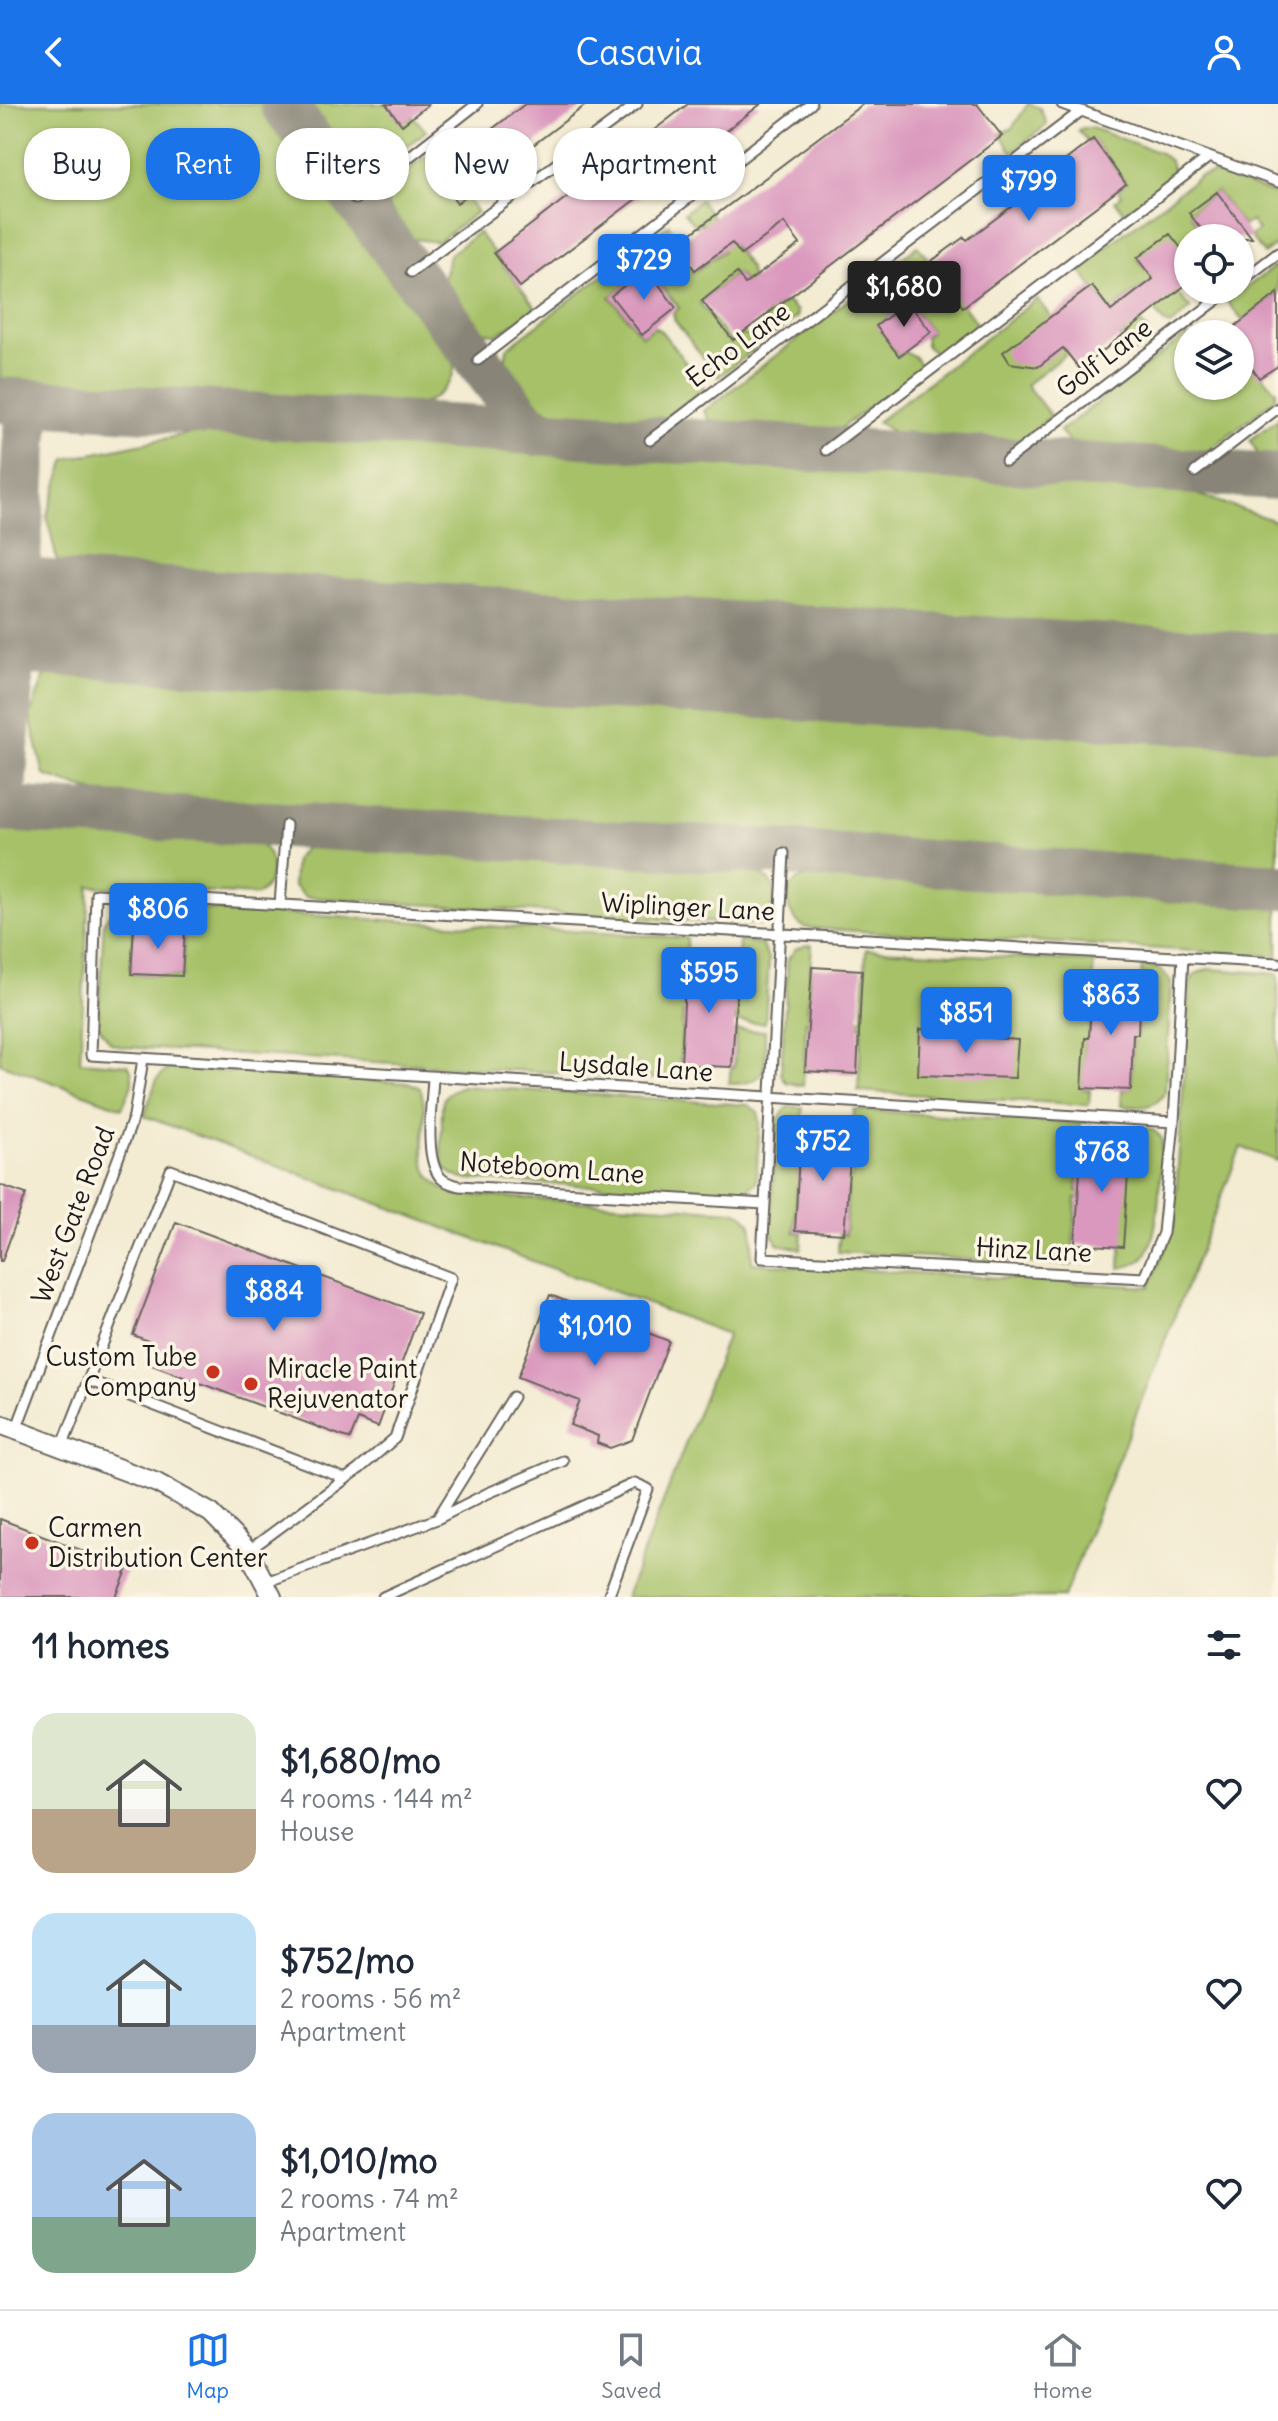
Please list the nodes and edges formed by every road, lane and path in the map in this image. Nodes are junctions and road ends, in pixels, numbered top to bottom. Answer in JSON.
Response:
{"nodes":[{"id":1,"x":477,"y":104,"type":"edge"},
{"id":2,"x":637,"y":104,"type":"edge"},
{"id":3,"x":811,"y":104,"type":"edge"},
{"id":4,"x":1062,"y":104,"type":"edge"},
{"id":5,"x":1081,"y":111,"type":"junction"},
{"id":6,"x":409,"y":157,"type":"edge"},
{"id":7,"x":1209,"y":157,"type":"junction"},
{"id":8,"x":1278,"y":182,"type":"edge"},
{"id":9,"x":1278,"y":253,"type":"edge"},
{"id":10,"x":1254,"y":271,"type":"edge"},
{"id":11,"x":411,"y":272,"type":"dead end"},
{"id":12,"x":1212,"y":304,"type":"edge"},
{"id":13,"x":478,"y":360,"type":"dead end"},
{"id":14,"x":1278,"y":408,"type":"edge"},
{"id":15,"x":650,"y":440,"type":"dead end"},
{"id":16,"x":826,"y":450,"type":"dead end"},
{"id":17,"x":1006,"y":461,"type":"dead end"},
{"id":18,"x":1195,"y":472,"type":"dead end"},
{"id":19,"x":286,"y":825,"type":"dead end"},
{"id":20,"x":784,"y":853,"type":"dead end"},
{"id":21,"x":96,"y":894,"type":"joint"},
{"id":22,"x":280,"y":904,"type":"junction"},
{"id":23,"x":780,"y":934,"type":"junction"},
{"id":24,"x":1183,"y":957,"type":"junction"},
{"id":25,"x":1278,"y":963,"type":"edge"},
{"id":26,"x":143,"y":1059,"type":"junction"},
{"id":27,"x":433,"y":1077,"type":"junction"},
{"id":28,"x":771,"y":1097,"type":"junction"},
{"id":29,"x":1174,"y":1122,"type":"junction"},
{"id":30,"x":765,"y":1204,"type":"junction"},
{"id":31,"x":88,"y":1380,"type":"junction"},
{"id":32,"x":513,"y":1397,"type":"dead end"},
{"id":33,"x":8,"y":1427,"type":"edge"},
{"id":34,"x":62,"y":1447,"type":"junction"},
{"id":35,"x":563,"y":1461,"type":"dead end"},
{"id":36,"x":346,"y":1479,"type":"junction"},
{"id":37,"x":437,"y":1519,"type":"junction"},
{"id":38,"x":248,"y":1551,"type":"junction"},
{"id":39,"x":269,"y":1589,"type":"edge"},
{"id":40,"x":383,"y":1597,"type":"edge"},
{"id":41,"x":608,"y":1597,"type":"edge"}],
"edges":[{"from":1,"to":6,"type":"lane"},
{"from":2,"to":11,"type":"lane"},
{"from":3,"to":13,"type":"lane"},
{"from":4,"to":5,"type":"lane"},
{"from":5,"to":7,"type":"lane"},
{"from":5,"to":15,"type":"lane","name":"Echo Lane"},
{"from":7,"to":8,"type":"lane"},
{"from":7,"to":16,"type":"lane"},
{"from":9,"to":10,"type":"lane"},
{"from":12,"to":17,"type":"lane","name":"Golf Lane"},
{"from":14,"to":18,"type":"lane"},
{"from":19,"to":22,"type":"lane"},
{"from":20,"to":23,"type":"lane"},
{"from":21,"to":22,"type":"lane","name":"Wiplinger Lane"},
{"from":21,"to":26,"type":"lane","name":"Lysdale Lane"},
{"from":22,"to":23,"type":"lane","name":"Wiplinger Lane"},
{"from":23,"to":24,"type":"lane","name":"Wiplinger Lane"},
{"from":23,"to":28,"type":"lane"},
{"from":24,"to":25,"type":"lane","name":"Wiplinger Lane"},
{"from":24,"to":29,"type":"lane"},
{"from":26,"to":27,"type":"lane","name":"Lysdale Lane"},
{"from":26,"to":33,"type":"lane","name":"West Gate Road"},
{"from":27,"to":28,"type":"lane","name":"Lysdale Lane"},
{"from":27,"to":30,"type":"lane","name":"Noteboom Lane"},
{"from":28,"to":29,"type":"lane","name":"Lysdale Lane"},
{"from":28,"to":30,"type":"lane"},
{"from":29,"to":30,"type":"lane","name":"Hinz Lane"},
{"from":31,"to":34,"type":"lane"},
{"from":31,"to":36,"type":"lane"},
{"from":31,"to":36,"type":"lane"},
{"from":32,"to":37,"type":"lane"},
{"from":33,"to":34,"type":"street"},
{"from":34,"to":38,"type":"street"},
{"from":35,"to":37,"type":"lane"},
{"from":36,"to":38,"type":"lane"},
{"from":37,"to":39,"type":"lane"},
{"from":38,"to":39,"type":"street"},
{"from":40,"to":41,"type":"lane"}]}
